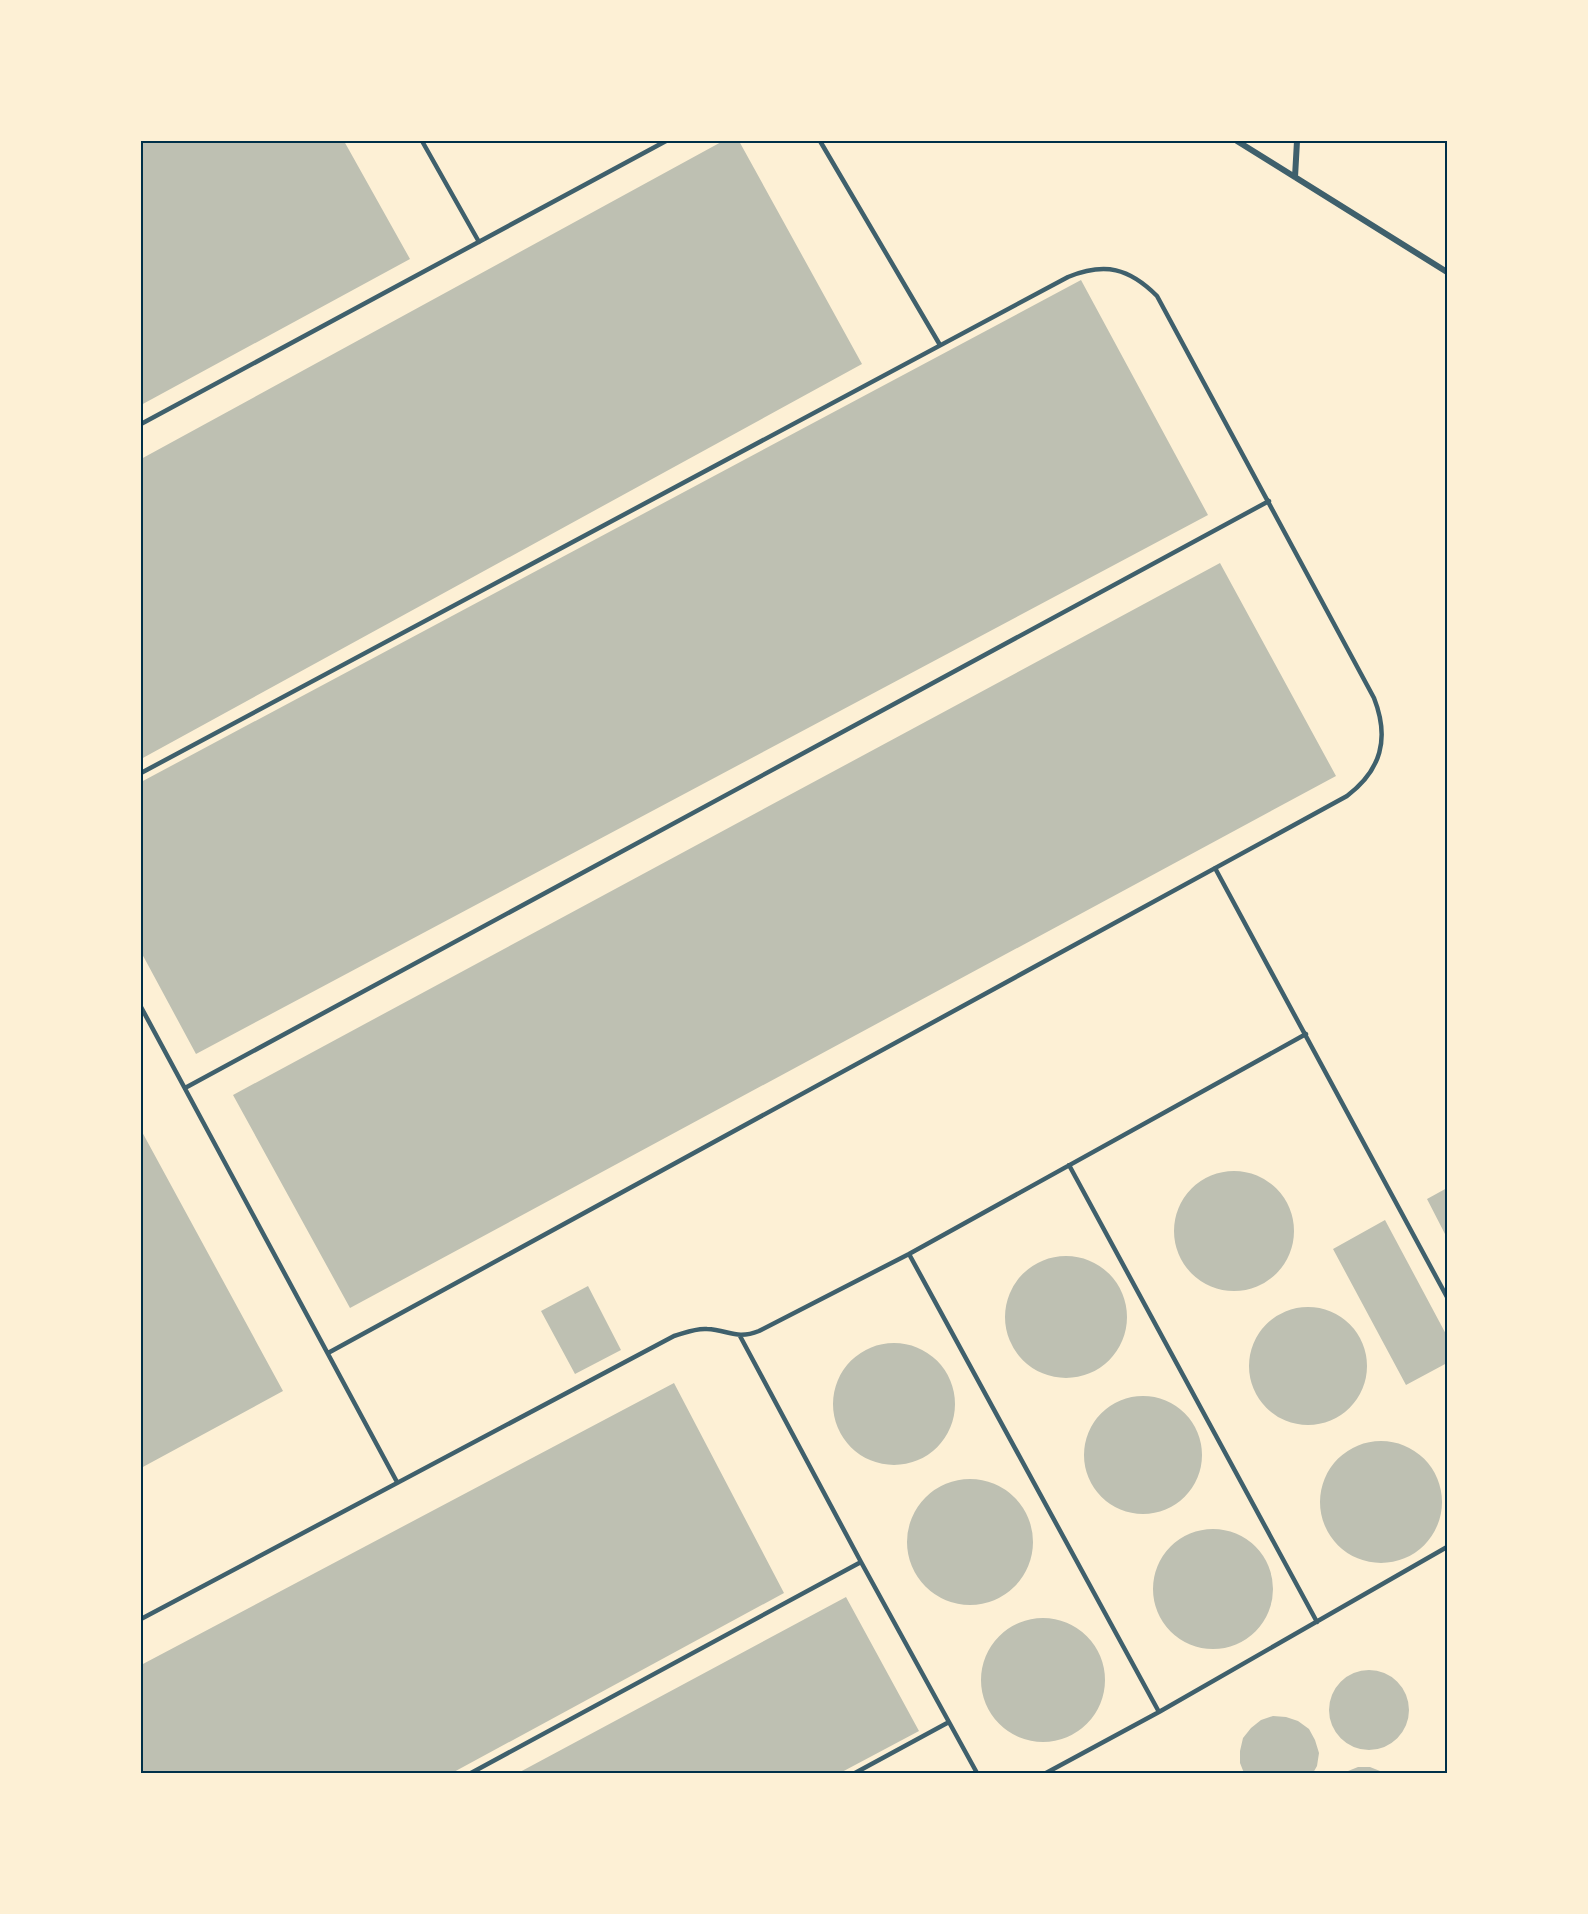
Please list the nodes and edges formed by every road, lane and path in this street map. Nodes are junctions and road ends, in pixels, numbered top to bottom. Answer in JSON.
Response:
{"nodes":[{"id":1,"x":422,"y":141,"type":"edge"},
{"id":2,"x":666,"y":141,"type":"edge"},
{"id":3,"x":820,"y":141,"type":"edge"},
{"id":4,"x":1238,"y":141,"type":"edge"},
{"id":5,"x":1297,"y":141,"type":"edge"},
{"id":6,"x":1295,"y":177,"type":"junction"},
{"id":7,"x":479,"y":242,"type":"junction"},
{"id":8,"x":1447,"y":272,"type":"edge"},
{"id":9,"x":940,"y":345,"type":"junction"},
{"id":10,"x":141,"y":424,"type":"edge"},
{"id":11,"x":1269,"y":501,"type":"junction"},
{"id":12,"x":141,"y":773,"type":"edge"},
{"id":13,"x":1215,"y":868,"type":"junction"},
{"id":14,"x":141,"y":1007,"type":"edge"},
{"id":15,"x":1306,"y":1034,"type":"junction"},
{"id":16,"x":185,"y":1088,"type":"junction"},
{"id":17,"x":1069,"y":1165,"type":"junction"},
{"id":18,"x":909,"y":1254,"type":"junction"},
{"id":19,"x":1447,"y":1297,"type":"edge"},
{"id":20,"x":740,"y":1336,"type":"junction"},
{"id":21,"x":328,"y":1353,"type":"junction"},
{"id":22,"x":398,"y":1482,"type":"junction"},
{"id":23,"x":1447,"y":1547,"type":"edge"},
{"id":24,"x":861,"y":1562,"type":"junction"},
{"id":25,"x":141,"y":1619,"type":"edge"},
{"id":26,"x":1317,"y":1622,"type":"junction"},
{"id":27,"x":1160,"y":1713,"type":"junction"},
{"id":28,"x":949,"y":1722,"type":"junction"},
{"id":29,"x":471,"y":1773,"type":"edge"},
{"id":30,"x":855,"y":1773,"type":"edge"},
{"id":31,"x":977,"y":1773,"type":"edge"},
{"id":32,"x":1046,"y":1773,"type":"edge"}],
"edges":[{"from":1,"to":7,"type":"lane"},
{"from":2,"to":7,"type":"lane"},
{"from":3,"to":9,"type":"lane"},
{"from":4,"to":6,"type":"street"},
{"from":5,"to":6,"type":"street"},
{"from":6,"to":8,"type":"street"},
{"from":7,"to":10,"type":"lane"},
{"from":9,"to":11,"type":"lane"},
{"from":9,"to":12,"type":"lane"},
{"from":11,"to":13,"type":"lane"},
{"from":11,"to":16,"type":"lane"},
{"from":13,"to":15,"type":"lane"},
{"from":13,"to":21,"type":"lane"},
{"from":14,"to":16,"type":"lane"},
{"from":15,"to":17,"type":"lane"},
{"from":15,"to":19,"type":"lane"},
{"from":16,"to":21,"type":"lane"},
{"from":17,"to":18,"type":"lane"},
{"from":17,"to":26,"type":"lane"},
{"from":18,"to":20,"type":"lane"},
{"from":18,"to":27,"type":"lane"},
{"from":20,"to":22,"type":"lane"},
{"from":20,"to":24,"type":"lane"},
{"from":21,"to":22,"type":"lane"},
{"from":22,"to":25,"type":"lane"},
{"from":23,"to":26,"type":"lane"},
{"from":24,"to":28,"type":"lane"},
{"from":24,"to":29,"type":"lane"},
{"from":26,"to":27,"type":"lane"},
{"from":27,"to":32,"type":"lane"},
{"from":28,"to":30,"type":"lane"},
{"from":28,"to":31,"type":"lane"}]}
